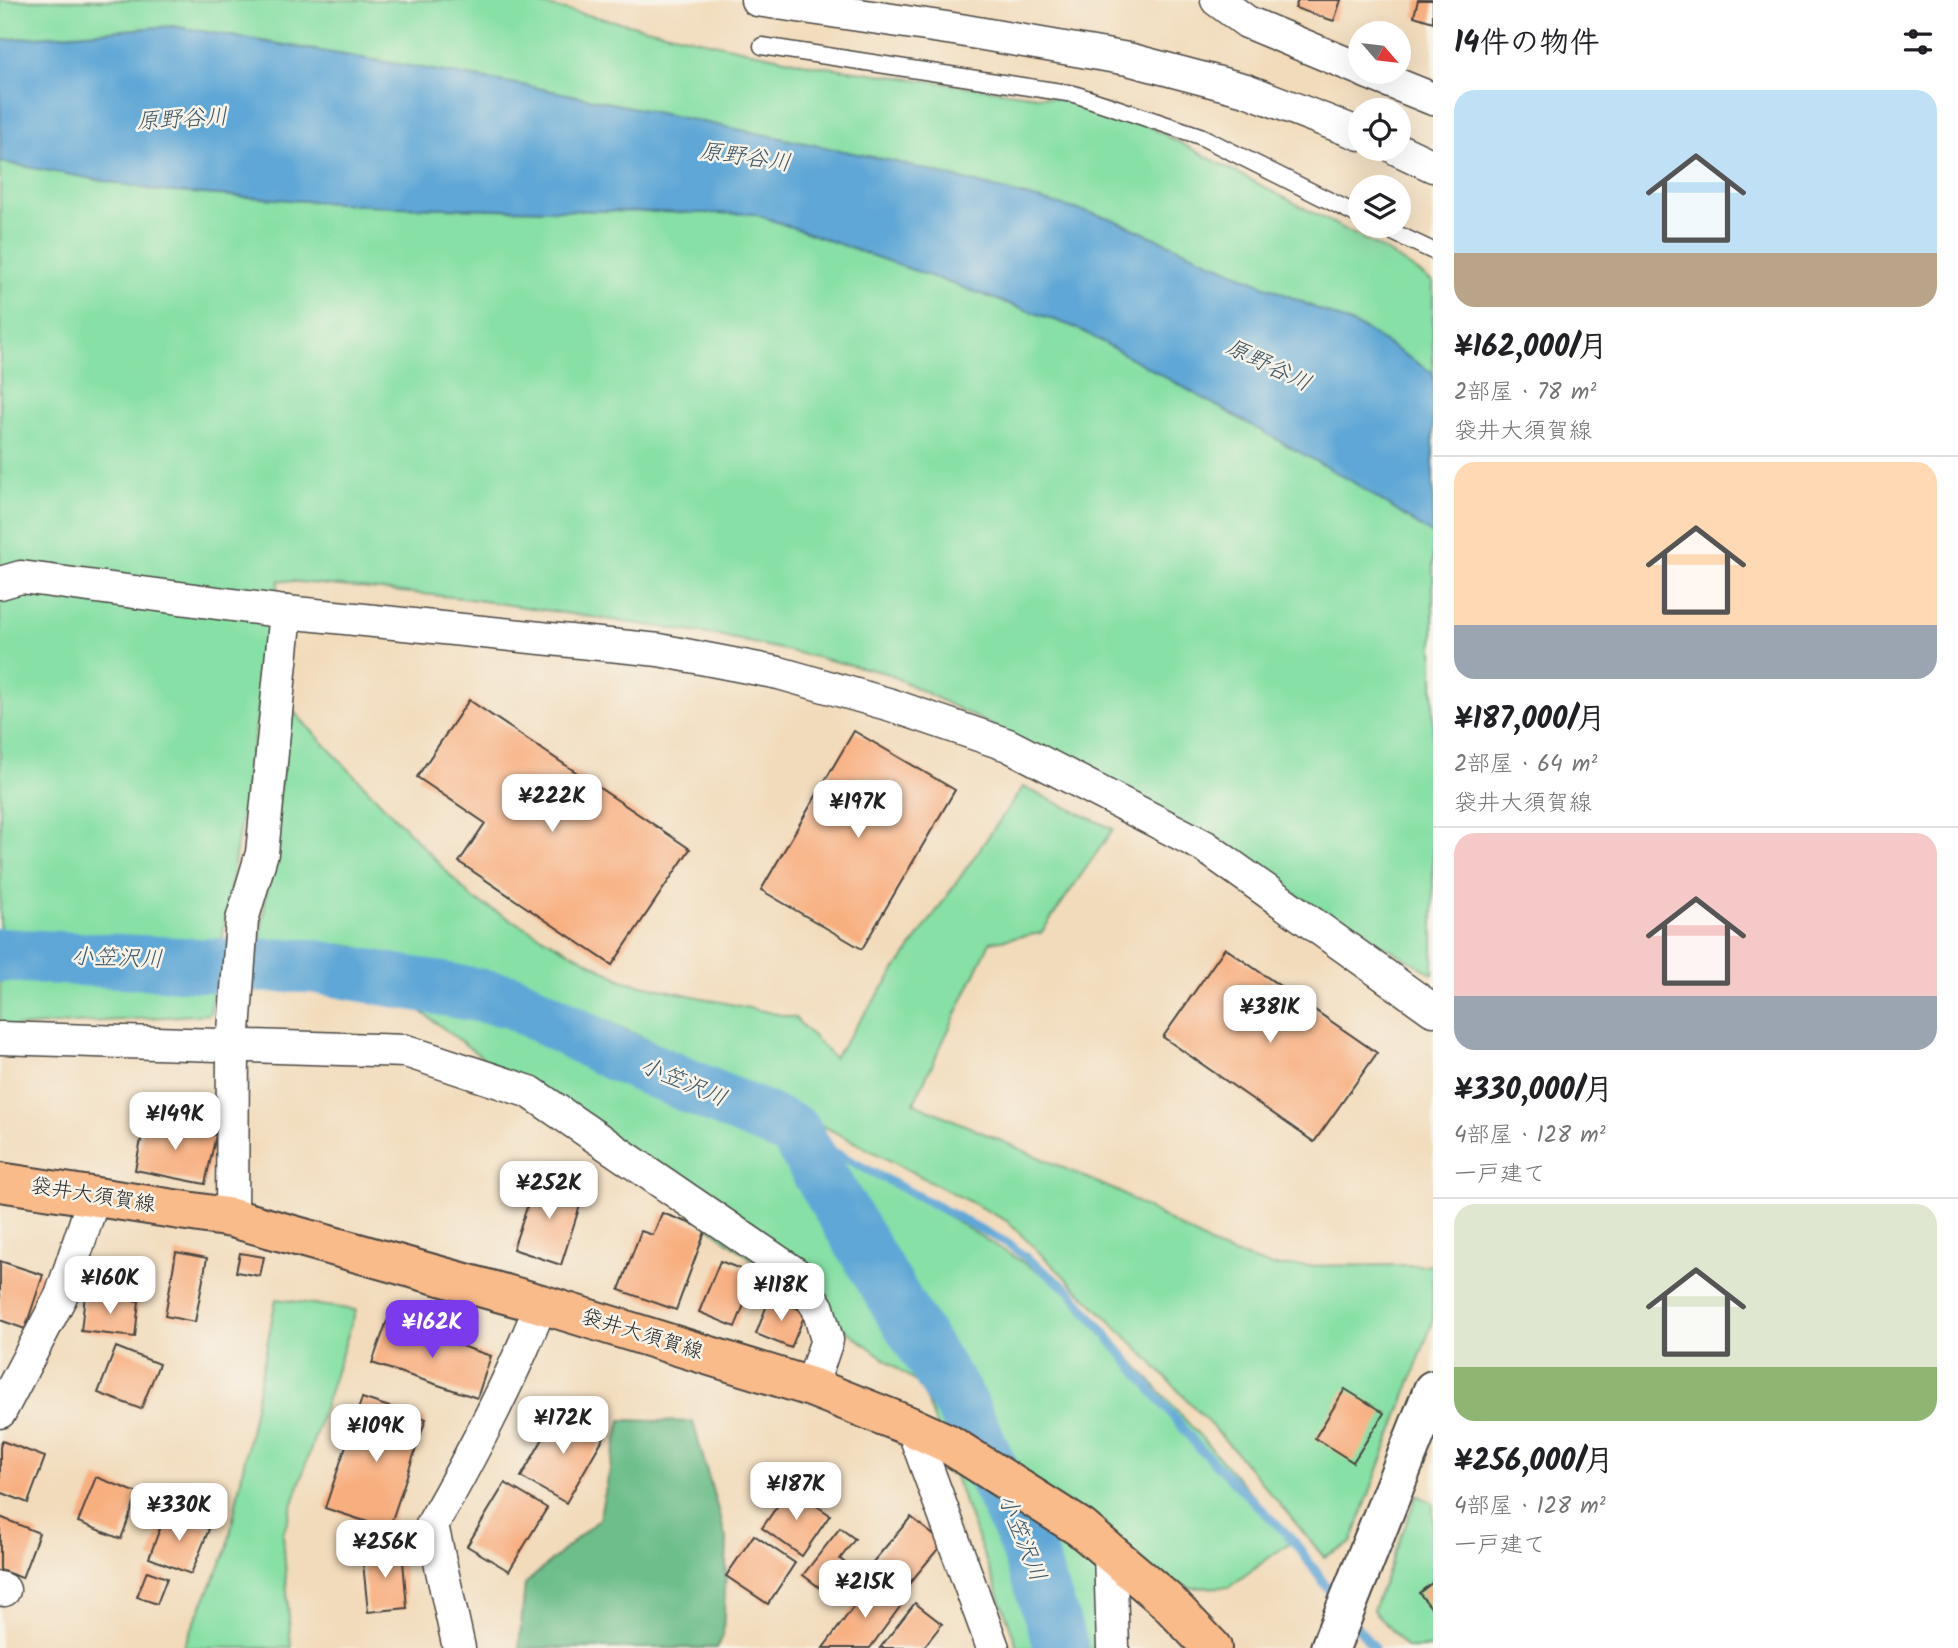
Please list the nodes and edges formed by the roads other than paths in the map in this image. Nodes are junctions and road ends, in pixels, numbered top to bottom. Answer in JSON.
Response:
{"nodes":[{"id":1,"x":757,"y":0,"type":"edge"},
{"id":2,"x":1217,"y":0,"type":"edge"},
{"id":3,"x":1260,"y":13,"type":"edge"},
{"id":4,"x":762,"y":46,"type":"dead end"},
{"id":5,"x":1348,"y":62,"type":"edge"},
{"id":6,"x":1395,"y":84,"type":"edge"},
{"id":7,"x":1433,"y":100,"type":"edge"},
{"id":8,"x":1348,"y":129,"type":"edge"},
{"id":9,"x":1411,"y":156,"type":"edge"},
{"id":10,"x":1433,"y":166,"type":"edge"},
{"id":11,"x":1348,"y":210,"type":"edge"},
{"id":12,"x":1405,"y":238,"type":"edge"},
{"id":13,"x":1433,"y":251,"type":"edge"},
{"id":14,"x":0,"y":583,"type":"edge"},
{"id":15,"x":286,"y":612,"type":"junction"},
{"id":16,"x":1433,"y":1010,"type":"edge"},
{"id":17,"x":0,"y":1038,"type":"edge"},
{"id":18,"x":233,"y":1046,"type":"junction"},
{"id":19,"x":0,"y":1182,"type":"edge"},
{"id":20,"x":94,"y":1197,"type":"junction"},
{"id":21,"x":232,"y":1218,"type":"junction"},
{"id":22,"x":541,"y":1304,"type":"junction"},
{"id":23,"x":811,"y":1388,"type":"junction"},
{"id":24,"x":1433,"y":1390,"type":"edge"},
{"id":25,"x":0,"y":1412,"type":"edge"},
{"id":26,"x":912,"y":1427,"type":"junction"},
{"id":27,"x":1096,"y":1540,"type":"junction"},
{"id":28,"x":459,"y":1648,"type":"edge"},
{"id":29,"x":993,"y":1648,"type":"edge"},
{"id":30,"x":1113,"y":1648,"type":"edge"},
{"id":31,"x":1212,"y":1648,"type":"edge"},
{"id":32,"x":1330,"y":1648,"type":"edge"}],
"edges":[{"from":1,"to":8,"type":"street"},
{"from":2,"to":3,"type":"street"},
{"from":3,"to":5,"type":"street"},
{"from":4,"to":11,"type":"lane"},
{"from":6,"to":7,"type":"street"},
{"from":9,"to":10,"type":"street"},
{"from":12,"to":13,"type":"lane"},
{"from":14,"to":15,"type":"street"},
{"from":15,"to":16,"type":"street"},
{"from":15,"to":18,"type":"street"},
{"from":17,"to":18,"type":"street"},
{"from":18,"to":21,"type":"street"},
{"from":18,"to":23,"type":"street"},
{"from":19,"to":20,"type":"main road","name":"袋井大須賀線"},
{"from":20,"to":21,"type":"main road","name":"袋井大須賀線"},
{"from":20,"to":25,"type":"street"},
{"from":21,"to":22,"type":"main road","name":"袋井大須賀線"},
{"from":22,"to":23,"type":"main road","name":"袋井大須賀線"},
{"from":22,"to":28,"type":"street"},
{"from":23,"to":26,"type":"main road","name":"袋井大須賀線"},
{"from":24,"to":32,"type":"street"},
{"from":26,"to":27,"type":"main road","name":"袋井大須賀線"},
{"from":26,"to":29,"type":"street"},
{"from":27,"to":30,"type":"street"},
{"from":27,"to":31,"type":"main road","name":"袋井大須賀線"}]}
